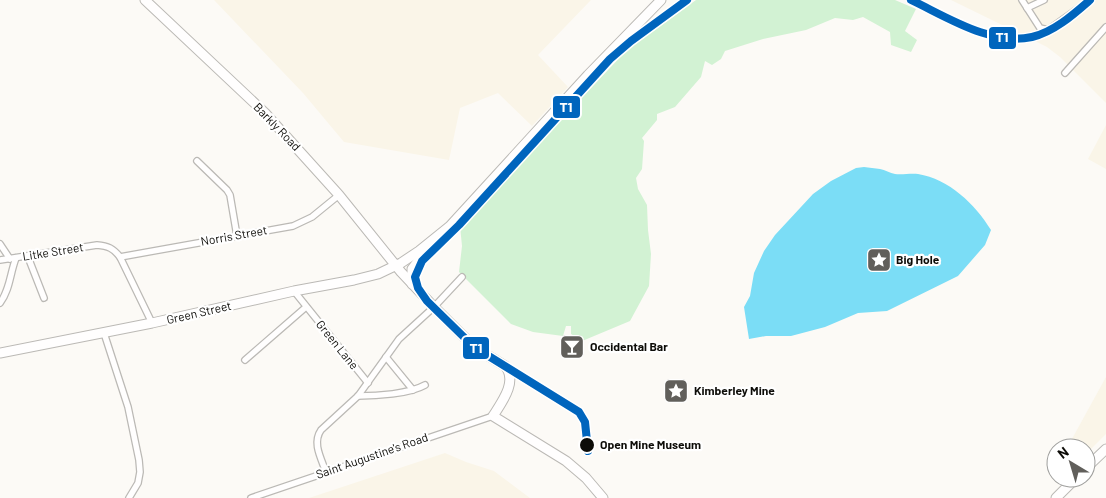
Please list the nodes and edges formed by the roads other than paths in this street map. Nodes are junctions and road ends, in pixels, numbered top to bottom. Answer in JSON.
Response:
{"nodes":[{"id":1,"x":145,"y":0,"type":"edge"},
{"id":2,"x":661,"y":0,"type":"edge"},
{"id":3,"x":1022,"y":0,"type":"edge"},
{"id":4,"x":1044,"y":0,"type":"edge"},
{"id":5,"x":1090,"y":0,"type":"edge"},
{"id":6,"x":1027,"y":8,"type":"junction"},
{"id":7,"x":1106,"y":27,"type":"edge"},
{"id":8,"x":1065,"y":73,"type":"dead end"},
{"id":9,"x":197,"y":161,"type":"dead end"},
{"id":10,"x":339,"y":195,"type":"junction"},
{"id":11,"x":445,"y":231,"type":"junction"},
{"id":12,"x":237,"y":236,"type":"junction"},
{"id":13,"x":0,"y":244,"type":"edge"},
{"id":14,"x":28,"y":257,"type":"junction"},
{"id":15,"x":120,"y":257,"type":"junction"},
{"id":16,"x":13,"y":259,"type":"junction"},
{"id":17,"x":0,"y":260,"type":"edge"},
{"id":18,"x":396,"y":266,"type":"junction"},
{"id":19,"x":462,"y":277,"type":"dead end"},
{"id":20,"x":412,"y":284,"type":"junction"},
{"id":21,"x":294,"y":291,"type":"junction"},
{"id":22,"x":44,"y":298,"type":"dead end"},
{"id":23,"x":0,"y":303,"type":"edge"},
{"id":24,"x":306,"y":307,"type":"junction"},
{"id":25,"x":434,"y":308,"type":"junction"},
{"id":26,"x":152,"y":323,"type":"junction"},
{"id":27,"x":104,"y":333,"type":"junction"},
{"id":28,"x":0,"y":354,"type":"edge"},
{"id":29,"x":386,"y":357,"type":"junction"},
{"id":30,"x":245,"y":360,"type":"dead end"},
{"id":31,"x":368,"y":383,"type":"junction"},
{"id":32,"x":425,"y":385,"type":"dead end"},
{"id":33,"x":413,"y":390,"type":"junction"},
{"id":34,"x":358,"y":396,"type":"junction"},
{"id":35,"x":494,"y":416,"type":"junction"},
{"id":36,"x":1106,"y":449,"type":"edge"},
{"id":37,"x":1096,"y":458,"type":"edge"},
{"id":38,"x":326,"y":472,"type":"junction"},
{"id":39,"x":1066,"y":488,"type":"edge"},
{"id":40,"x":129,"y":498,"type":"edge"},
{"id":41,"x":251,"y":498,"type":"edge"},
{"id":42,"x":603,"y":498,"type":"edge"},
{"id":43,"x":1056,"y":498,"type":"edge"}],
"edges":[{"from":1,"to":10,"type":"street","name":"Barkly Road"},
{"from":2,"to":11,"type":"street"},
{"from":3,"to":6,"type":"street"},
{"from":4,"to":6,"type":"street"},
{"from":5,"to":6,"type":"street"},
{"from":7,"to":8,"type":"street"},
{"from":9,"to":12,"type":"street"},
{"from":10,"to":12,"type":"street","name":"Norris Street"},
{"from":10,"to":18,"type":"street","name":"Barkly Road"},
{"from":11,"to":18,"type":"street","name":"Green Street"},
{"from":11,"to":20,"type":"street"},
{"from":12,"to":15,"type":"street","name":"Norris Street"},
{"from":13,"to":16,"type":"street"},
{"from":14,"to":15,"type":"street","name":"Litke Street"},
{"from":14,"to":16,"type":"street","name":"Litke Street"},
{"from":14,"to":22,"type":"street"},
{"from":15,"to":26,"type":"street"},
{"from":16,"to":17,"type":"street","name":"Litke Street"},
{"from":16,"to":23,"type":"street"},
{"from":18,"to":20,"type":"street","name":"Barkly Road"},
{"from":18,"to":21,"type":"street","name":"Green Street"},
{"from":19,"to":25,"type":"street"},
{"from":20,"to":25,"type":"street","name":"Barkly Road"},
{"from":21,"to":24,"type":"street","name":"Green Lane"},
{"from":21,"to":26,"type":"street","name":"Green Street"},
{"from":24,"to":30,"type":"street"},
{"from":24,"to":31,"type":"street","name":"Green Lane"},
{"from":25,"to":29,"type":"street"},
{"from":25,"to":35,"type":"street","name":"Barkly Road"},
{"from":26,"to":27,"type":"street","name":"Green Street"},
{"from":27,"to":28,"type":"street","name":"Green Street"},
{"from":27,"to":40,"type":"street"},
{"from":29,"to":31,"type":"street"},
{"from":29,"to":33,"type":"street"},
{"from":31,"to":34,"type":"street"},
{"from":32,"to":33,"type":"street"},
{"from":33,"to":34,"type":"street"},
{"from":34,"to":38,"type":"street"},
{"from":35,"to":38,"type":"street","name":"Saint Augustine's Road"},
{"from":35,"to":42,"type":"street"},
{"from":36,"to":37,"type":"street"},
{"from":38,"to":41,"type":"street","name":"Saint Augustine's Road"},
{"from":39,"to":43,"type":"street"}]}
